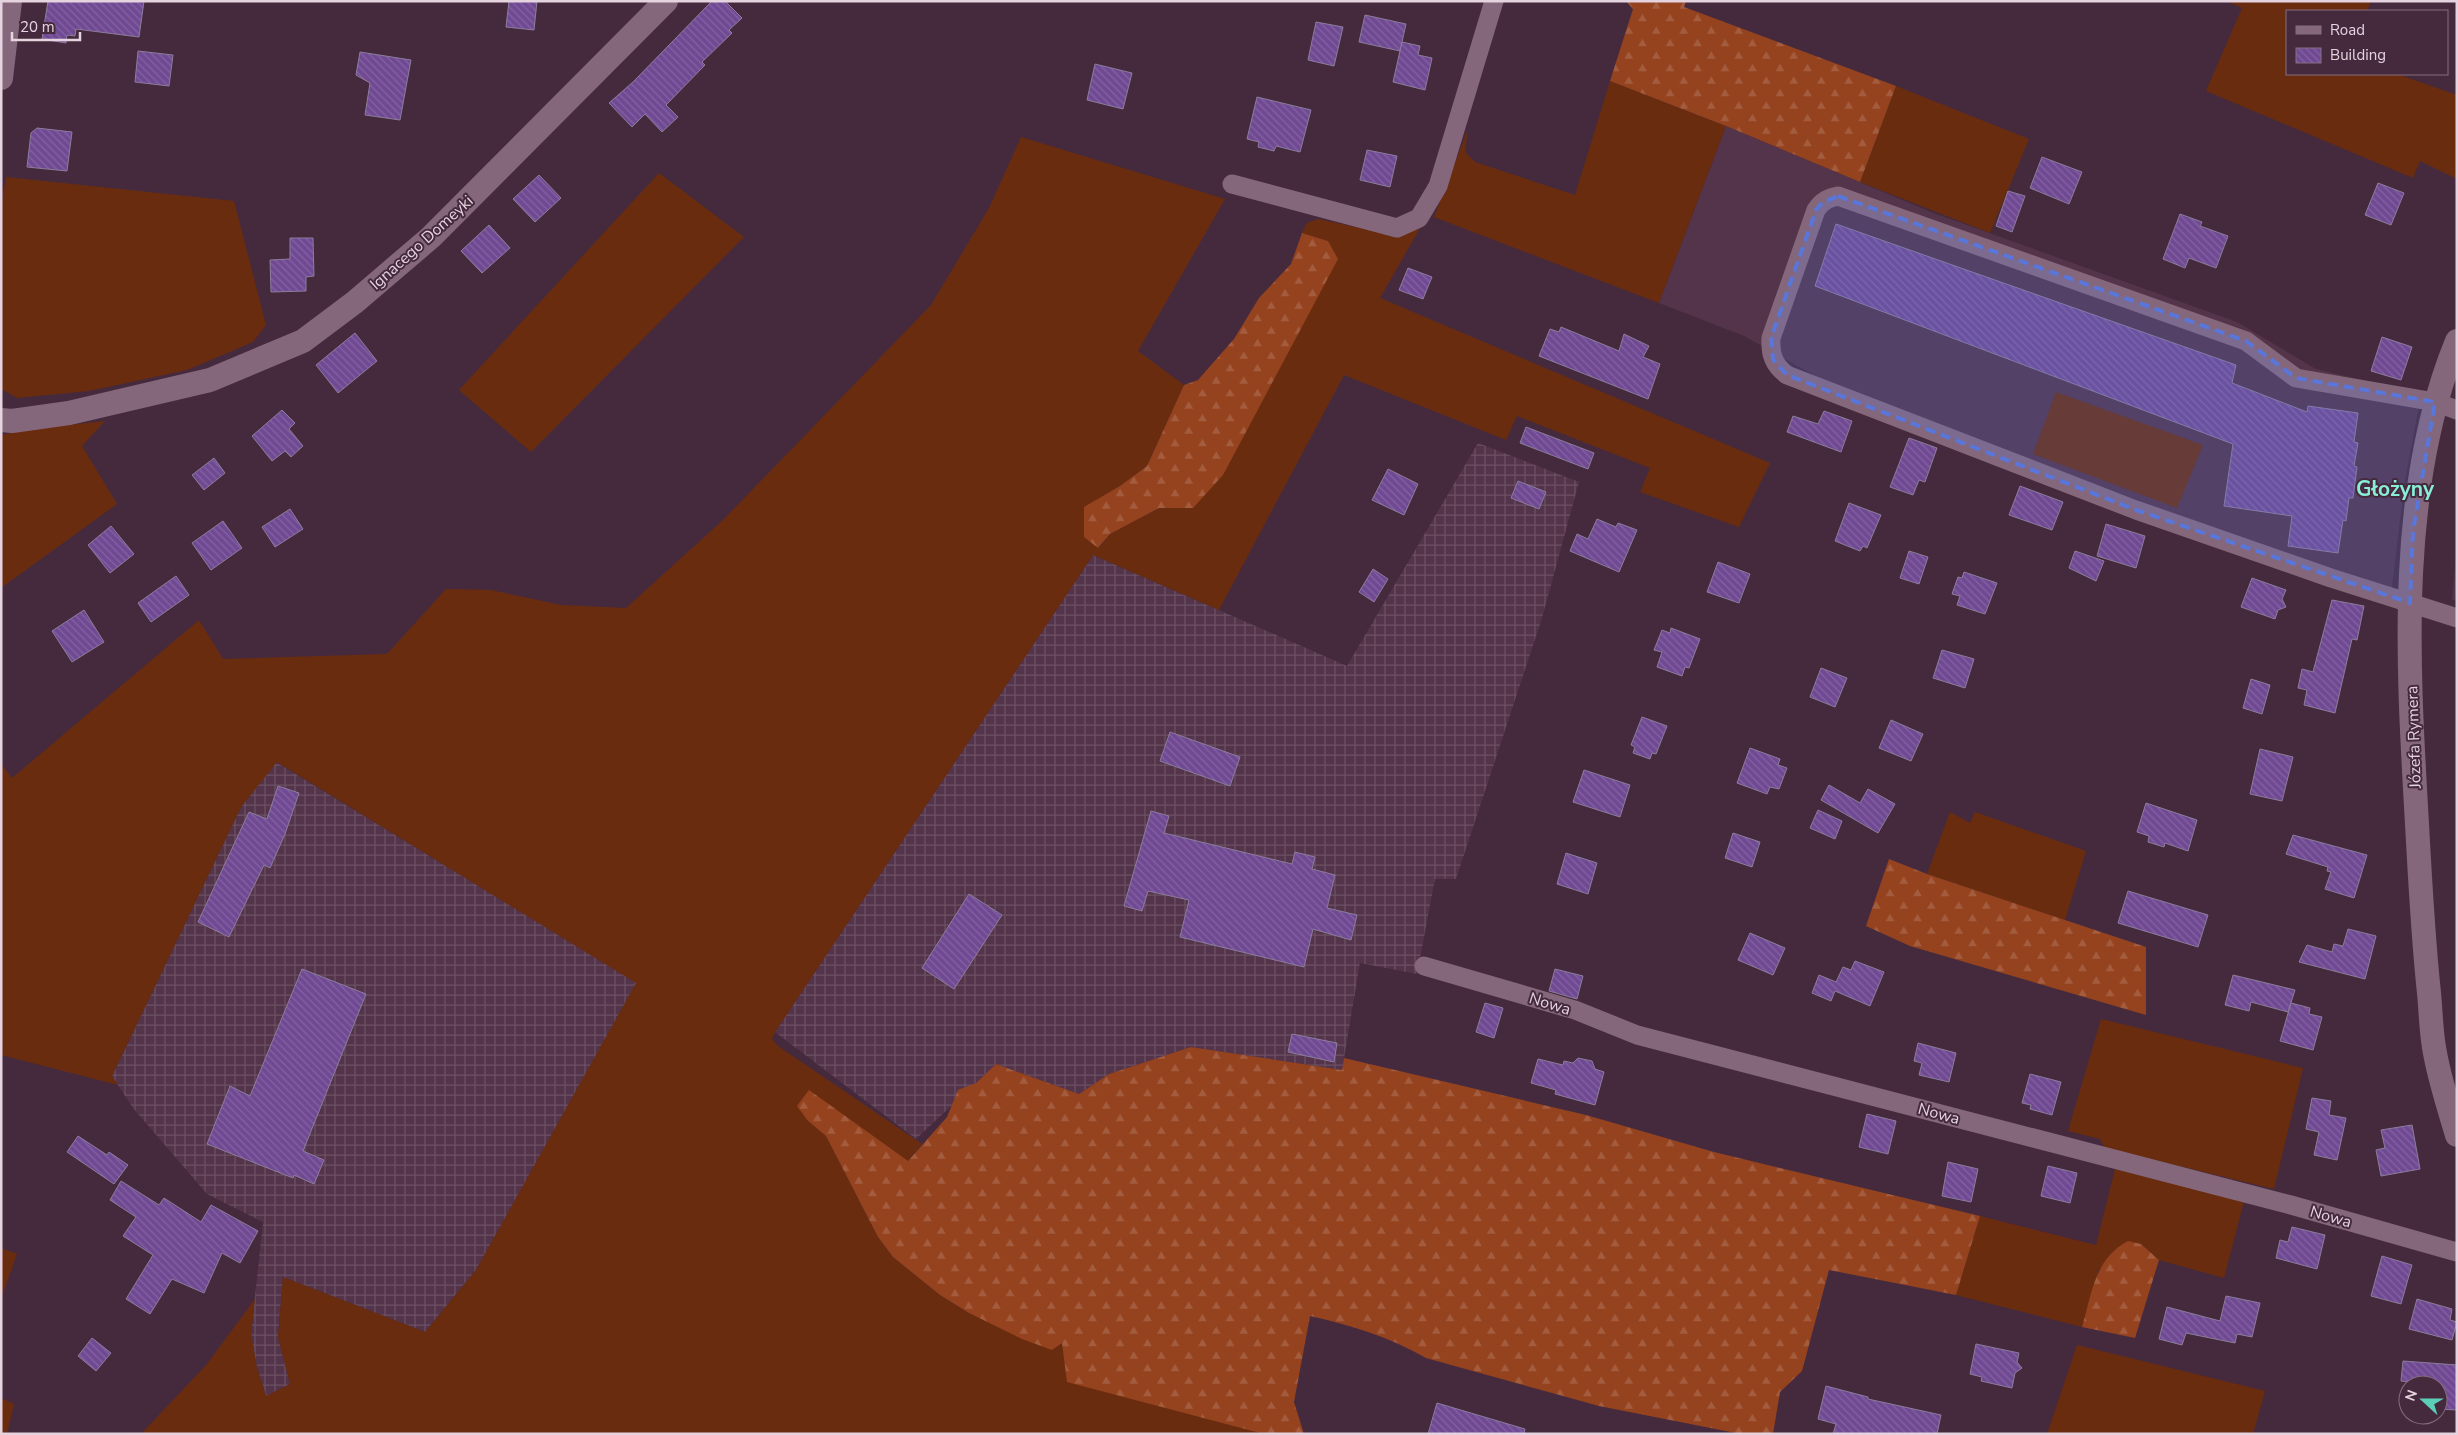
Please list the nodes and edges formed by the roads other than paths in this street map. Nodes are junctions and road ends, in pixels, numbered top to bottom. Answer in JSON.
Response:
{"nodes":[{"id":1,"x":10,"y":1,"type":"edge"},
{"id":2,"x":666,"y":1,"type":"edge"},
{"id":3,"x":1494,"y":1,"type":"edge"},
{"id":4,"x":1,"y":78,"type":"edge"},
{"id":5,"x":1232,"y":184,"type":"dead end"},
{"id":6,"x":2457,"y":341,"type":"edge"},
{"id":7,"x":2435,"y":402,"type":"junction"},
{"id":8,"x":2457,"y":410,"type":"edge"},
{"id":9,"x":1,"y":420,"type":"edge"},
{"id":10,"x":2410,"y":603,"type":"junction"},
{"id":11,"x":2457,"y":618,"type":"edge"},
{"id":12,"x":1424,"y":966,"type":"dead end"},
{"id":13,"x":2457,"y":1135,"type":"edge"},
{"id":14,"x":2457,"y":1252,"type":"edge"}],
"edges":[{"from":1,"to":4,"type":"street"},
{"from":2,"to":9,"type":"street","name":"Ignacego Domeyki"},
{"from":3,"to":5,"type":"street"},
{"from":6,"to":7,"type":"street","name":"Józefa Rymera"},
{"from":7,"to":8,"type":"street"},
{"from":7,"to":10,"type":"street","name":"Józefa Rymera"},
{"from":7,"to":10,"type":"street"},
{"from":10,"to":11,"type":"street"},
{"from":10,"to":13,"type":"street","name":"Józefa Rymera"},
{"from":12,"to":14,"type":"street","name":"Nowa"}]}
